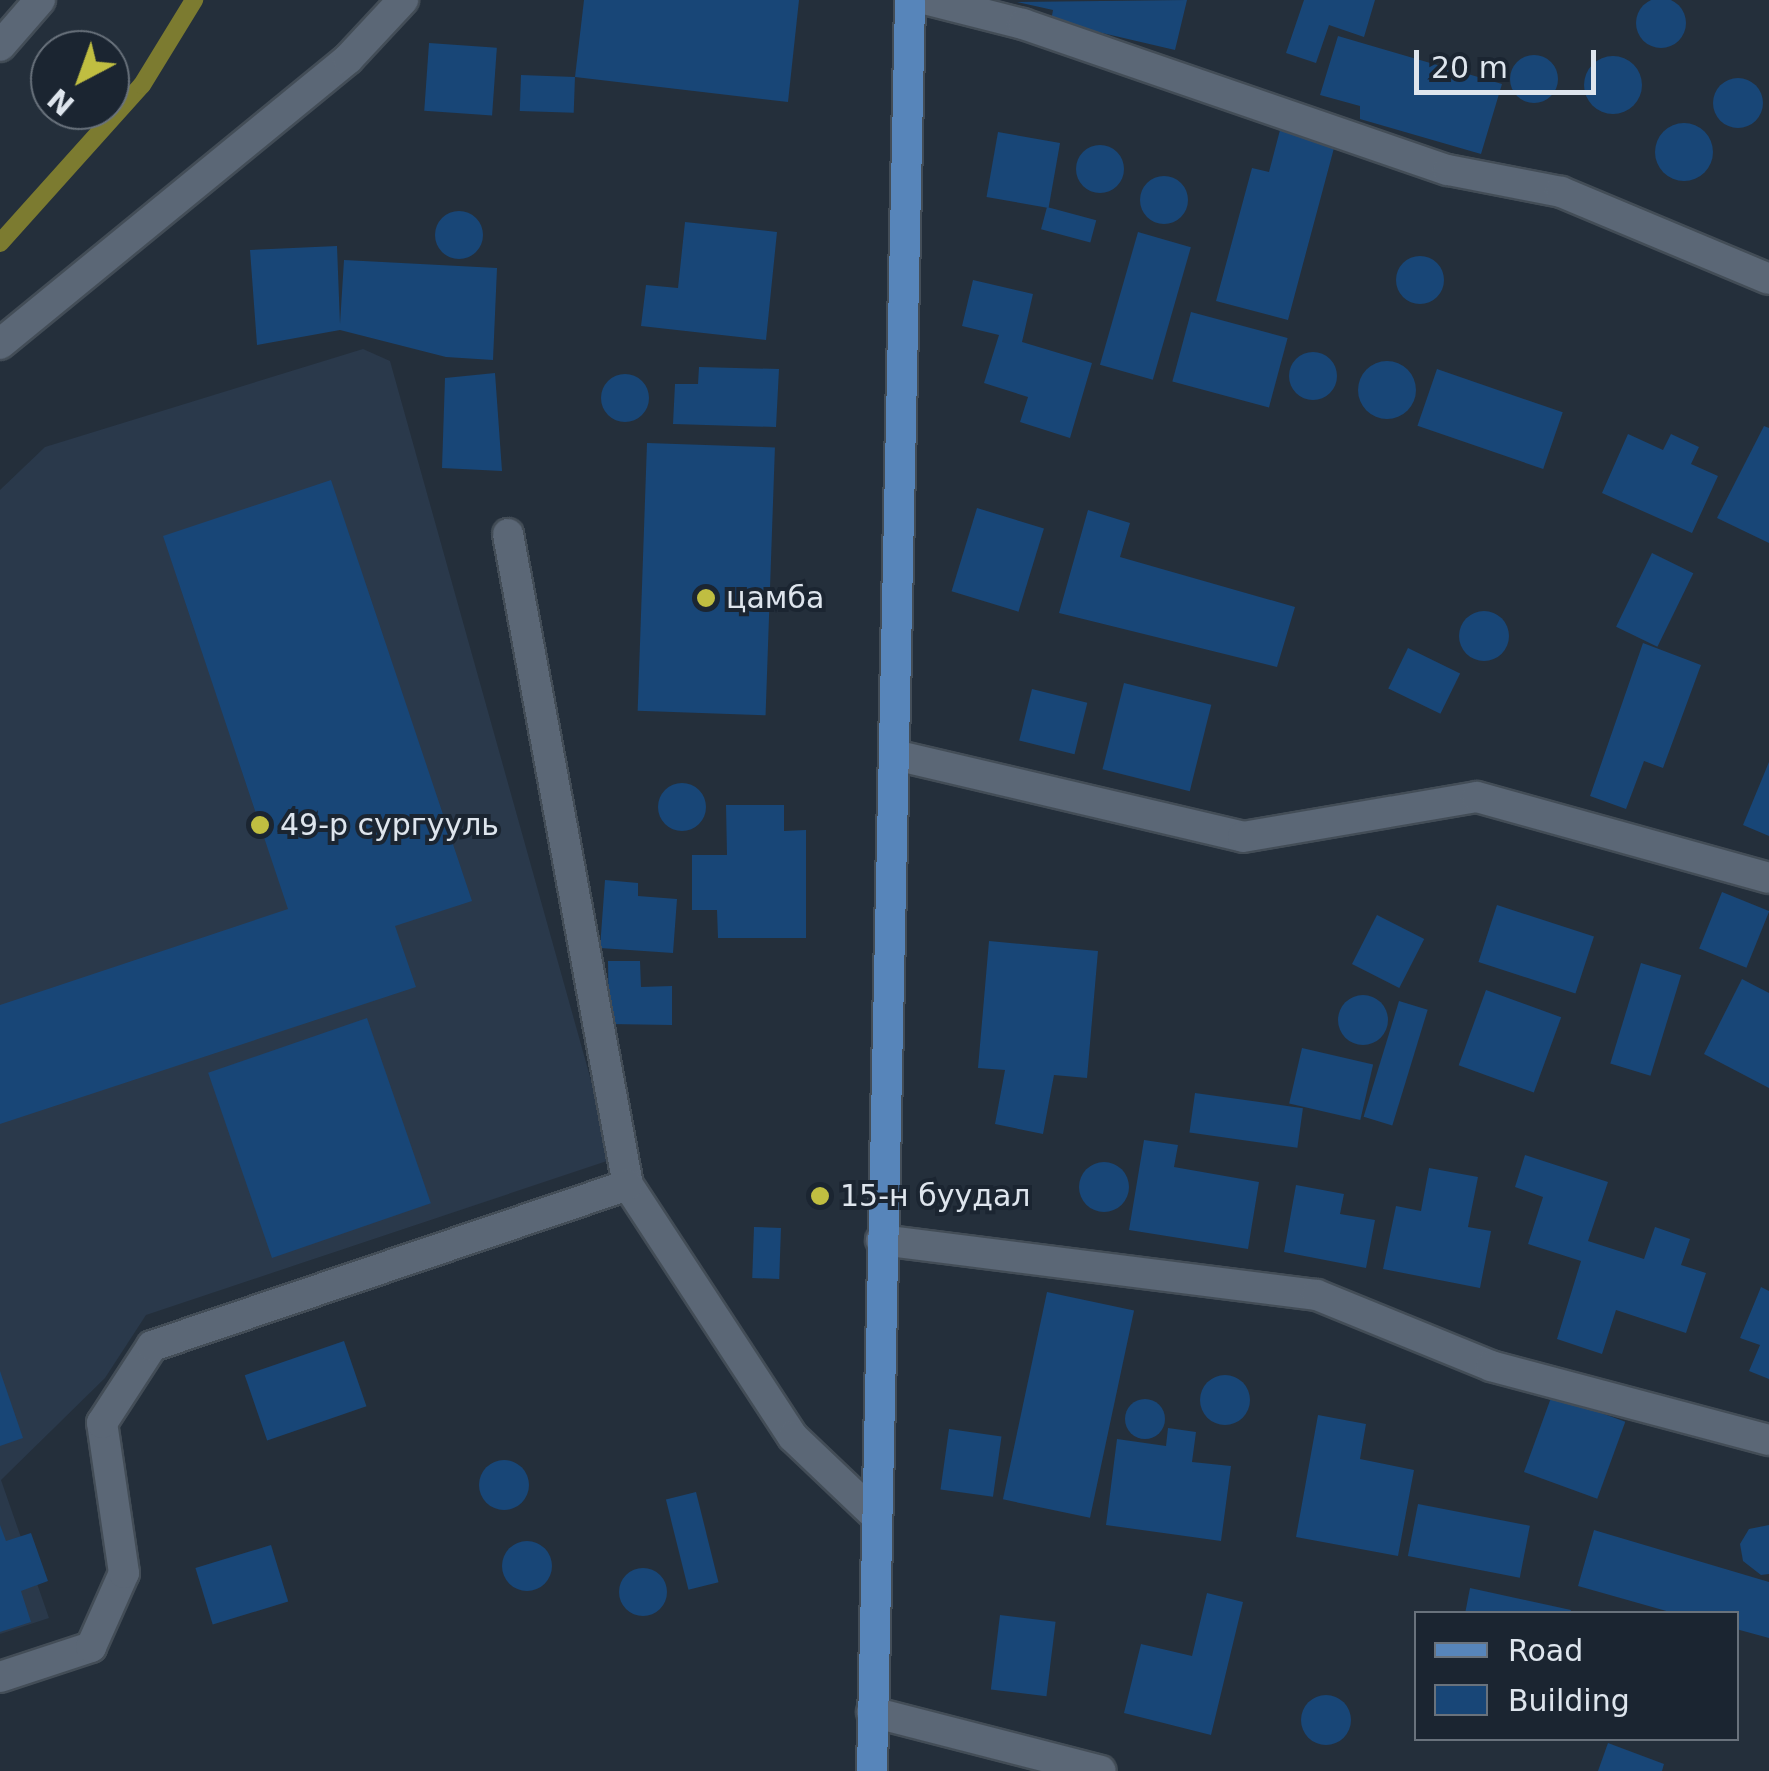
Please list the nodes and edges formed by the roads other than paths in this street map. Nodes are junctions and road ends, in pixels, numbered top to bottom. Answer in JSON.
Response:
{"nodes":[{"id":1,"x":40,"y":0,"type":"edge"},
{"id":2,"x":403,"y":0,"type":"edge"},
{"id":3,"x":910,"y":0,"type":"edge"},
{"id":4,"x":928,"y":0,"type":"edge"},
{"id":5,"x":0,"y":46,"type":"edge"},
{"id":6,"x":1769,"y":279,"type":"edge"},
{"id":7,"x":0,"y":344,"type":"edge"},
{"id":8,"x":508,"y":534,"type":"dead end"},
{"id":9,"x":898,"y":756,"type":"junction"},
{"id":10,"x":1769,"y":878,"type":"edge"},
{"id":11,"x":628,"y":1185,"type":"junction"},
{"id":12,"x":882,"y":1240,"type":"junction"},
{"id":13,"x":1769,"y":1440,"type":"edge"},
{"id":14,"x":876,"y":1516,"type":"junction"},
{"id":15,"x":0,"y":1677,"type":"edge"},
{"id":16,"x":872,"y":1712,"type":"junction"},
{"id":17,"x":872,"y":1771,"type":"edge"},
{"id":18,"x":1101,"y":1771,"type":"edge"}],
"edges":[{"from":1,"to":5,"type":"street"},
{"from":2,"to":7,"type":"street"},
{"from":3,"to":9,"type":"main road"},
{"from":4,"to":6,"type":"street"},
{"from":8,"to":11,"type":"street"},
{"from":9,"to":10,"type":"street"},
{"from":9,"to":12,"type":"main road"},
{"from":11,"to":14,"type":"street"},
{"from":11,"to":15,"type":"street"},
{"from":12,"to":13,"type":"street"},
{"from":12,"to":14,"type":"main road"},
{"from":14,"to":16,"type":"main road"},
{"from":16,"to":17,"type":"main road"},
{"from":16,"to":18,"type":"street"}]}
